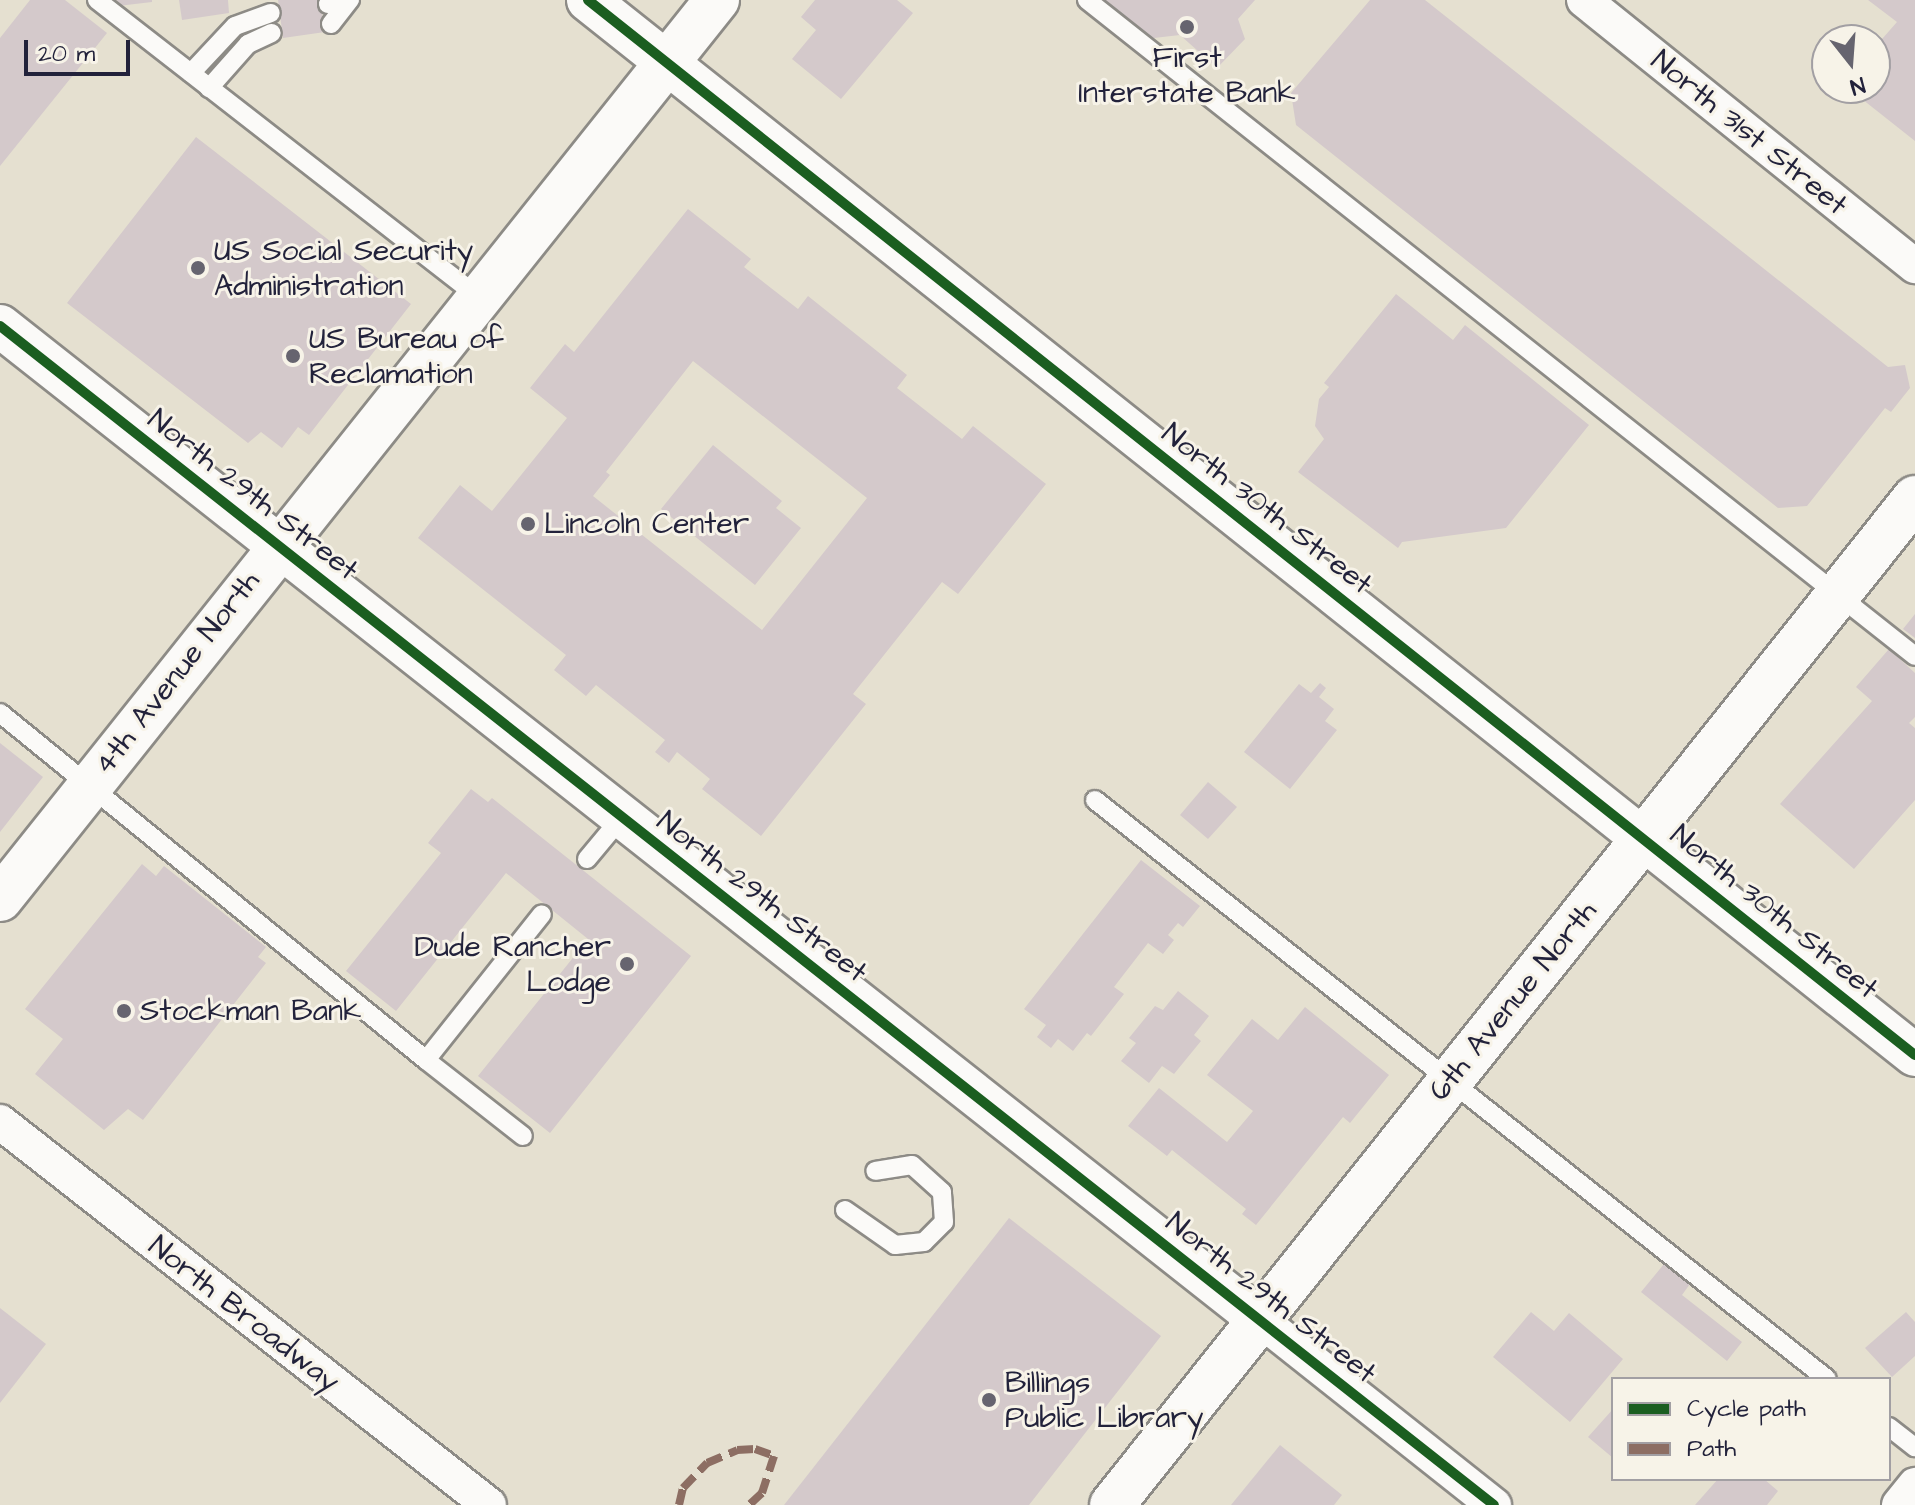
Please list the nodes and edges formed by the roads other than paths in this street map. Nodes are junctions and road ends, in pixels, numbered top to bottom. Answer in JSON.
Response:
{"nodes":[{"id":1,"x":97,"y":0,"type":"edge"},
{"id":2,"x":350,"y":0,"type":"edge"},
{"id":3,"x":588,"y":0,"type":"edge"},
{"id":4,"x":717,"y":0,"type":"edge"},
{"id":5,"x":1087,"y":0,"type":"edge"},
{"id":6,"x":1584,"y":0,"type":"edge"},
{"id":7,"x":271,"y":13,"type":"dead end"},
{"id":8,"x":331,"y":24,"type":"dead end"},
{"id":9,"x":272,"y":33,"type":"dead end"},
{"id":10,"x":667,"y":63,"type":"junction"},
{"id":11,"x":191,"y":73,"type":"junction"},
{"id":12,"x":209,"y":88,"type":"junction"},
{"id":13,"x":1915,"y":266,"type":"edge"},
{"id":14,"x":478,"y":297,"type":"junction"},
{"id":15,"x":0,"y":326,"type":"edge"},
{"id":16,"x":1915,"y":498,"type":"edge"},
{"id":17,"x":277,"y":545,"type":"junction"},
{"id":18,"x":1836,"y":593,"type":"junction"},
{"id":19,"x":1915,"y":656,"type":"edge"},
{"id":20,"x":0,"y":713,"type":"edge"},
{"id":21,"x":91,"y":783,"type":"junction"},
{"id":22,"x":1095,"y":800,"type":"dead end"},
{"id":23,"x":622,"y":817,"type":"junction"},
{"id":24,"x":1643,"y":839,"type":"junction"},
{"id":25,"x":587,"y":859,"type":"dead end"},
{"id":26,"x":0,"y":899,"type":"edge"},
{"id":27,"x":542,"y":914,"type":"dead end"},
{"id":28,"x":1915,"y":1055,"type":"edge"},
{"id":29,"x":426,"y":1060,"type":"junction"},
{"id":30,"x":1447,"y":1084,"type":"junction"},
{"id":31,"x":0,"y":1122,"type":"edge"},
{"id":32,"x":523,"y":1136,"type":"dead end"},
{"id":33,"x":875,"y":1171,"type":"dead end"},
{"id":34,"x":845,"y":1210,"type":"dead end"},
{"id":35,"x":1259,"y":1319,"type":"junction"},
{"id":36,"x":1824,"y":1377,"type":"edge"},
{"id":37,"x":1891,"y":1429,"type":"edge"},
{"id":38,"x":1915,"y":1447,"type":"edge"},
{"id":39,"x":1915,"y":1485,"type":"edge"},
{"id":40,"x":489,"y":1505,"type":"edge"},
{"id":41,"x":1112,"y":1505,"type":"edge"},
{"id":42,"x":1494,"y":1505,"type":"edge"},
{"id":43,"x":1899,"y":1505,"type":"edge"}],
"edges":[{"from":1,"to":11,"type":"lane"},
{"from":2,"to":8,"type":"lane"},
{"from":3,"to":10,"type":"street","name":"North 30th Street"},
{"from":4,"to":10,"type":"main road","name":"4th Avenue North"},
{"from":5,"to":18,"type":"lane"},
{"from":6,"to":13,"type":"street","name":"North 31st Street"},
{"from":7,"to":11,"type":"lane"},
{"from":9,"to":12,"type":"lane"},
{"from":10,"to":14,"type":"main road","name":"4th Avenue North"},
{"from":10,"to":24,"type":"street","name":"North 30th Street"},
{"from":11,"to":12,"type":"lane"},
{"from":12,"to":14,"type":"lane"},
{"from":14,"to":17,"type":"main road","name":"4th Avenue North"},
{"from":15,"to":17,"type":"street","name":"North 29th Street"},
{"from":16,"to":18,"type":"main road","name":"6th Avenue North"},
{"from":17,"to":21,"type":"main road","name":"4th Avenue North"},
{"from":17,"to":23,"type":"street","name":"North 29th Street"},
{"from":18,"to":19,"type":"lane"},
{"from":18,"to":24,"type":"main road","name":"6th Avenue North"},
{"from":20,"to":21,"type":"lane"},
{"from":21,"to":26,"type":"main road","name":"4th Avenue North"},
{"from":21,"to":29,"type":"lane"},
{"from":22,"to":30,"type":"lane"},
{"from":23,"to":25,"type":"lane"},
{"from":23,"to":35,"type":"street","name":"North 29th Street"},
{"from":24,"to":28,"type":"street","name":"North 30th Street"},
{"from":24,"to":30,"type":"main road","name":"6th Avenue North"},
{"from":27,"to":29,"type":"lane"},
{"from":29,"to":32,"type":"lane"},
{"from":30,"to":35,"type":"main road","name":"6th Avenue North"},
{"from":30,"to":36,"type":"lane"},
{"from":31,"to":40,"type":"street","name":"North Broadway"},
{"from":33,"to":34,"type":"lane"},
{"from":35,"to":41,"type":"main road","name":"6th Avenue North"},
{"from":35,"to":42,"type":"street","name":"North 29th Street"},
{"from":37,"to":38,"type":"lane"},
{"from":39,"to":43,"type":"street"}]}
